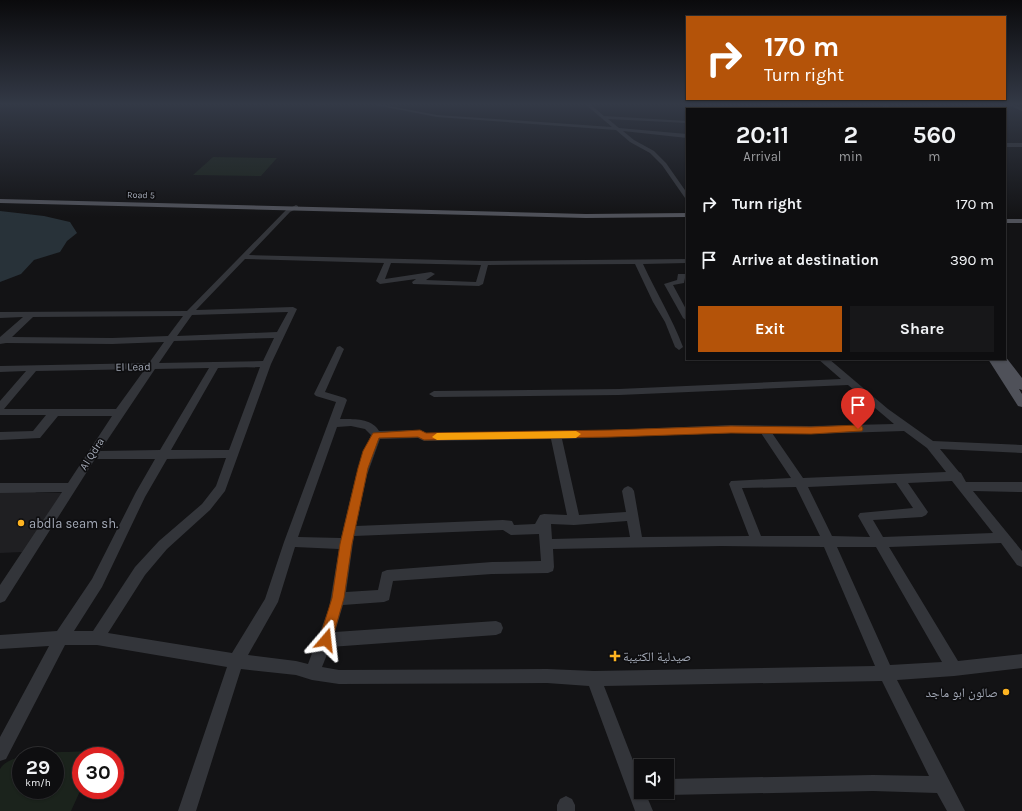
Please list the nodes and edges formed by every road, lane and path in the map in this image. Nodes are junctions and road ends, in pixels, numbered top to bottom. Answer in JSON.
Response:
{"nodes":[{"id":1,"x":634,"y":142,"type":"edge"},
{"id":2,"x":1006,"y":145,"type":"edge"},
{"id":3,"x":1022,"y":145,"type":"edge"},
{"id":4,"x":686,"y":196,"type":"edge"},
{"id":5,"x":0,"y":201,"type":"edge"},
{"id":6,"x":296,"y":207,"type":"junction"},
{"id":7,"x":686,"y":215,"type":"edge"},
{"id":8,"x":1006,"y":221,"type":"edge"},
{"id":9,"x":1022,"y":221,"type":"edge"},
{"id":10,"x":243,"y":257,"type":"junction"},
{"id":11,"x":389,"y":260,"type":"junction"},
{"id":12,"x":686,"y":261,"type":"edge"},
{"id":13,"x":638,"y":262,"type":"junction"},
{"id":14,"x":485,"y":263,"type":"junction"},
{"id":15,"x":686,"y":276,"type":"edge"},
{"id":16,"x":189,"y":313,"type":"junction"},
{"id":17,"x":31,"y":314,"type":"junction"},
{"id":18,"x":0,"y":315,"type":"edge"},
{"id":19,"x":686,"y":318,"type":"edge"},
{"id":20,"x":686,"y":320,"type":"edge"},
{"id":21,"x":669,"y":322,"type":"junction"},
{"id":22,"x":280,"y":335,"type":"junction"},
{"id":23,"x":171,"y":339,"type":"junction"},
{"id":24,"x":1,"y":341,"type":"edge"},
{"id":25,"x":679,"y":347,"type":"dead end"},
{"id":26,"x":340,"y":349,"type":"dead end"},
{"id":27,"x":824,"y":360,"type":"edge"},
{"id":28,"x":994,"y":360,"type":"edge"},
{"id":29,"x":1004,"y":360,"type":"edge"},
{"id":30,"x":266,"y":364,"type":"junction"},
{"id":31,"x":215,"y":365,"type":"junction"},
{"id":32,"x":153,"y":367,"type":"junction"},
{"id":33,"x":0,"y":369,"type":"edge"},
{"id":34,"x":33,"y":369,"type":"junction"},
{"id":35,"x":849,"y":382,"type":"junction"},
{"id":36,"x":1022,"y":386,"type":"edge"},
{"id":37,"x":434,"y":394,"type":"dead end"},
{"id":38,"x":1022,"y":402,"type":"edge"},
{"id":39,"x":0,"y":407,"type":"edge"},
{"id":40,"x":0,"y":412,"type":"edge"},
{"id":41,"x":55,"y":412,"type":"junction"},
{"id":42,"x":119,"y":413,"type":"junction"},
{"id":43,"x":333,"y":423,"type":"junction"},
{"id":44,"x":906,"y":427,"type":"junction"},
{"id":45,"x":764,"y":430,"type":"junction"},
{"id":46,"x":376,"y":435,"type":"junction"},
{"id":47,"x":556,"y":435,"type":"junction"},
{"id":48,"x":0,"y":436,"type":"edge"},
{"id":49,"x":931,"y":445,"type":"junction"},
{"id":50,"x":1022,"y":449,"type":"edge"},
{"id":51,"x":232,"y":454,"type":"junction"},
{"id":52,"x":92,"y":455,"type":"junction"},
{"id":53,"x":162,"y":455,"type":"junction"},
{"id":54,"x":899,"y":479,"type":"junction"},
{"id":55,"x":960,"y":481,"type":"junction"},
{"id":56,"x":800,"y":483,"type":"junction"},
{"id":57,"x":71,"y":486,"type":"junction"},
{"id":58,"x":1022,"y":487,"type":"edge"},
{"id":59,"x":0,"y":488,"type":"edge"},
{"id":60,"x":628,"y":491,"type":"dead end"},
{"id":61,"x":632,"y":516,"type":"junction"},
{"id":62,"x":544,"y":519,"type":"junction"},
{"id":63,"x":574,"y":520,"type":"junction"},
{"id":64,"x":348,"y":537,"type":"junction"},
{"id":65,"x":1004,"y":538,"type":"junction"},
{"id":66,"x":757,"y":541,"type":"junction"},
{"id":67,"x":290,"y":542,"type":"junction"},
{"id":68,"x":880,"y":542,"type":"junction"},
{"id":69,"x":637,"y":543,"type":"junction"},
{"id":70,"x":829,"y":543,"type":"junction"},
{"id":71,"x":547,"y":544,"type":"junction"},
{"id":72,"x":1022,"y":561,"type":"edge"},
{"id":73,"x":0,"y":597,"type":"edge"},
{"id":74,"x":338,"y":598,"type":"junction"},
{"id":75,"x":496,"y":628,"type":"dead end"},
{"id":76,"x":60,"y":638,"type":"junction"},
{"id":77,"x":97,"y":638,"type":"junction"},
{"id":78,"x":326,"y":640,"type":"junction"},
{"id":79,"x":0,"y":642,"type":"edge"},
{"id":80,"x":236,"y":661,"type":"junction"},
{"id":81,"x":1022,"y":661,"type":"edge"},
{"id":82,"x":954,"y":669,"type":"junction"},
{"id":83,"x":312,"y":673,"type":"junction"},
{"id":84,"x":886,"y":673,"type":"junction"},
{"id":85,"x":594,"y":679,"type":"junction"},
{"id":86,"x":0,"y":753,"type":"edge"},
{"id":87,"x":634,"y":777,"type":"edge"},
{"id":88,"x":942,"y":785,"type":"junction"},
{"id":89,"x":674,"y":787,"type":"edge"},
{"id":90,"x":641,"y":799,"type":"edge"},
{"id":91,"x":187,"y":811,"type":"edge"},
{"id":92,"x":644,"y":811,"type":"edge"},
{"id":93,"x":956,"y":811,"type":"edge"}],
"edges":[{"from":1,"to":4,"type":"street"},
{"from":2,"to":3,"type":"street"},
{"from":5,"to":6,"type":"main road","name":"Road 5"},
{"from":6,"to":7,"type":"main road","name":"Road 5"},
{"from":6,"to":10,"type":"street","name":"Al Qdra"},
{"from":8,"to":9,"type":"main road"},
{"from":10,"to":11,"type":"street"},
{"from":10,"to":16,"type":"street","name":"Al Qdra"},
{"from":11,"to":14,"type":"street"},
{"from":11,"to":14,"type":"street"},
{"from":12,"to":13,"type":"street"},
{"from":13,"to":14,"type":"street"},
{"from":13,"to":21,"type":"street"},
{"from":15,"to":19,"type":"street"},
{"from":16,"to":17,"type":"street"},
{"from":16,"to":22,"type":"street"},
{"from":16,"to":23,"type":"street","name":"Al Qdra"},
{"from":17,"to":18,"type":"street"},
{"from":17,"to":24,"type":"street"},
{"from":20,"to":21,"type":"street"},
{"from":21,"to":25,"type":"street"},
{"from":22,"to":23,"type":"street"},
{"from":22,"to":30,"type":"street"},
{"from":23,"to":24,"type":"street"},
{"from":23,"to":32,"type":"street","name":"Al Qdra"},
{"from":26,"to":43,"type":"street"},
{"from":27,"to":35,"type":"street"},
{"from":28,"to":38,"type":"main road"},
{"from":29,"to":36,"type":"main road"},
{"from":30,"to":31,"type":"street","name":"El Lead"},
{"from":30,"to":51,"type":"street"},
{"from":31,"to":32,"type":"street","name":"El Lead"},
{"from":31,"to":53,"type":"street"},
{"from":32,"to":34,"type":"street","name":"El Lead"},
{"from":32,"to":42,"type":"street","name":"Al Qdra"},
{"from":33,"to":34,"type":"street","name":"El Lead"},
{"from":34,"to":39,"type":"street"},
{"from":35,"to":37,"type":"street"},
{"from":35,"to":44,"type":"street"},
{"from":40,"to":41,"type":"street"},
{"from":41,"to":42,"type":"street"},
{"from":41,"to":48,"type":"street"},
{"from":42,"to":52,"type":"street","name":"Al Qdra"},
{"from":43,"to":46,"type":"street"},
{"from":43,"to":67,"type":"street"},
{"from":44,"to":45,"type":"street"},
{"from":44,"to":49,"type":"street"},
{"from":45,"to":47,"type":"street"},
{"from":45,"to":56,"type":"street"},
{"from":46,"to":47,"type":"street"},
{"from":46,"to":64,"type":"street"},
{"from":47,"to":63,"type":"street"},
{"from":49,"to":50,"type":"street"},
{"from":49,"to":55,"type":"street"},
{"from":51,"to":53,"type":"street"},
{"from":51,"to":77,"type":"street"},
{"from":52,"to":53,"type":"street"},
{"from":52,"to":57,"type":"street","name":"Al Qdra"},
{"from":53,"to":76,"type":"street"},
{"from":54,"to":55,"type":"street"},
{"from":54,"to":56,"type":"street"},
{"from":54,"to":68,"type":"street"},
{"from":55,"to":58,"type":"street"},
{"from":55,"to":65,"type":"street"},
{"from":56,"to":66,"type":"street"},
{"from":56,"to":70,"type":"street"},
{"from":57,"to":59,"type":"street"},
{"from":57,"to":73,"type":"street","name":"Al Qdra"},
{"from":60,"to":61,"type":"street"},
{"from":61,"to":63,"type":"street"},
{"from":61,"to":69,"type":"street"},
{"from":62,"to":63,"type":"street"},
{"from":62,"to":64,"type":"street"},
{"from":62,"to":71,"type":"street"},
{"from":64,"to":67,"type":"street"},
{"from":64,"to":74,"type":"street"},
{"from":65,"to":68,"type":"street"},
{"from":65,"to":72,"type":"street"},
{"from":66,"to":69,"type":"street"},
{"from":66,"to":70,"type":"street"},
{"from":67,"to":80,"type":"street"},
{"from":68,"to":70,"type":"street"},
{"from":68,"to":82,"type":"street"},
{"from":69,"to":71,"type":"street"},
{"from":70,"to":84,"type":"street"},
{"from":71,"to":74,"type":"street"},
{"from":74,"to":78,"type":"street"},
{"from":75,"to":78,"type":"street"},
{"from":76,"to":77,"type":"street"},
{"from":76,"to":79,"type":"street"},
{"from":76,"to":86,"type":"street"},
{"from":77,"to":80,"type":"street"},
{"from":78,"to":83,"type":"street"},
{"from":80,"to":83,"type":"street"},
{"from":80,"to":91,"type":"street"},
{"from":81,"to":82,"type":"street"},
{"from":82,"to":84,"type":"street"},
{"from":83,"to":85,"type":"street"},
{"from":84,"to":85,"type":"street"},
{"from":84,"to":88,"type":"street"},
{"from":85,"to":87,"type":"street"},
{"from":88,"to":89,"type":"street"},
{"from":88,"to":93,"type":"street"},
{"from":90,"to":92,"type":"street"}]}
